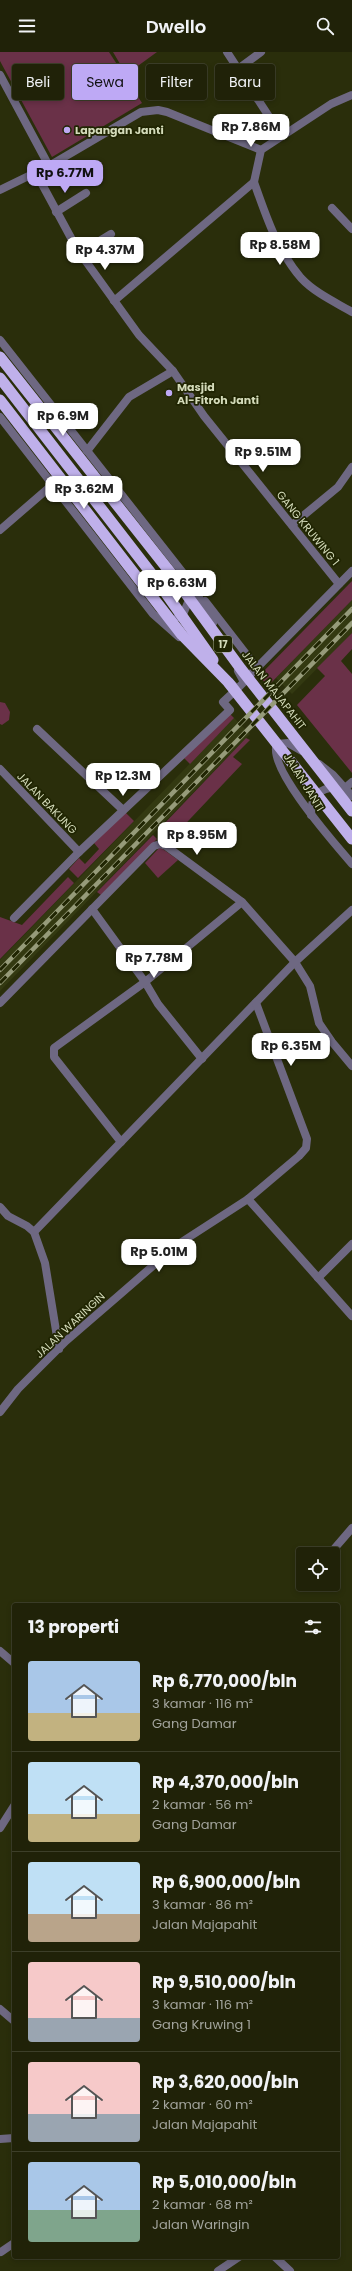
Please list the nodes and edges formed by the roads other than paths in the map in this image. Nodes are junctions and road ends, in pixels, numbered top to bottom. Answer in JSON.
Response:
{"nodes":[{"id":1,"x":227,"y":52,"type":"edge"},
{"id":2,"x":261,"y":52,"type":"edge"},
{"id":3,"x":235,"y":64,"type":"edge"},
{"id":4,"x":245,"y":64,"type":"edge"},
{"id":5,"x":0,"y":75,"type":"edge"},
{"id":6,"x":352,"y":95,"type":"edge"},
{"id":7,"x":259,"y":100,"type":"edge"},
{"id":8,"x":281,"y":134,"type":"junction"},
{"id":9,"x":261,"y":150,"type":"junction"},
{"id":10,"x":49,"y":166,"type":"junction"},
{"id":11,"x":36,"y":173,"type":"junction"},
{"id":12,"x":254,"y":182,"type":"junction"},
{"id":13,"x":0,"y":190,"type":"edge"},
{"id":14,"x":86,"y":193,"type":"dead end"},
{"id":15,"x":332,"y":208,"type":"dead end"},
{"id":16,"x":56,"y":212,"type":"junction"},
{"id":17,"x":352,"y":229,"type":"edge"},
{"id":18,"x":111,"y":234,"type":"dead end"},
{"id":19,"x":80,"y":253,"type":"junction"},
{"id":20,"x":114,"y":301,"type":"junction"},
{"id":21,"x":352,"y":312,"type":"edge"},
{"id":22,"x":0,"y":341,"type":"edge"},
{"id":23,"x":0,"y":357,"type":"edge"},
{"id":24,"x":173,"y":371,"type":"junction"},
{"id":25,"x":0,"y":378,"type":"edge"},
{"id":26,"x":0,"y":400,"type":"edge"},
{"id":27,"x":0,"y":417,"type":"edge"},
{"id":28,"x":87,"y":451,"type":"junction"},
{"id":29,"x":352,"y":467,"type":"edge"},
{"id":30,"x":52,"y":485,"type":"junction"},
{"id":31,"x":292,"y":525,"type":"junction"},
{"id":32,"x":0,"y":530,"type":"edge"},
{"id":33,"x":352,"y":571,"type":"edge"},
{"id":34,"x":191,"y":583,"type":"junction"},
{"id":35,"x":339,"y":584,"type":"junction"},
{"id":36,"x":153,"y":614,"type":"junction"},
{"id":37,"x":257,"y":668,"type":"junction"},
{"id":38,"x":244,"y":682,"type":"junction"},
{"id":39,"x":232,"y":685,"type":"junction"},
{"id":40,"x":37,"y":730,"type":"dead end"},
{"id":41,"x":0,"y":769,"type":"edge"},
{"id":42,"x":352,"y":782,"type":"edge"},
{"id":43,"x":345,"y":788,"type":"junction"},
{"id":44,"x":352,"y":796,"type":"edge"},
{"id":45,"x":123,"y":810,"type":"junction"},
{"id":46,"x":352,"y":811,"type":"edge"},
{"id":47,"x":311,"y":815,"type":"junction"},
{"id":48,"x":352,"y":839,"type":"edge"},
{"id":49,"x":79,"y":852,"type":"junction"},
{"id":50,"x":352,"y":864,"type":"edge"},
{"id":51,"x":242,"y":902,"type":"junction"},
{"id":52,"x":92,"y":909,"type":"junction"},
{"id":53,"x":352,"y":910,"type":"edge"},
{"id":54,"x":14,"y":918,"type":"dead end"},
{"id":55,"x":295,"y":962,"type":"junction"},
{"id":56,"x":145,"y":982,"type":"junction"},
{"id":57,"x":0,"y":1003,"type":"edge"},
{"id":58,"x":256,"y":1003,"type":"junction"},
{"id":59,"x":202,"y":1059,"type":"junction"},
{"id":60,"x":352,"y":1066,"type":"edge"},
{"id":61,"x":121,"y":1142,"type":"junction"},
{"id":62,"x":248,"y":1199,"type":"junction"},
{"id":63,"x":0,"y":1208,"type":"edge"},
{"id":64,"x":34,"y":1232,"type":"junction"},
{"id":65,"x":352,"y":1244,"type":"edge"},
{"id":66,"x":318,"y":1278,"type":"junction"},
{"id":67,"x":352,"y":1316,"type":"edge"},
{"id":68,"x":59,"y":1349,"type":"junction"},
{"id":69,"x":0,"y":1412,"type":"edge"},
{"id":70,"x":352,"y":1528,"type":"edge"},
{"id":71,"x":336,"y":1547,"type":"edge"},
{"id":72,"x":0,"y":1651,"type":"edge"},
{"id":73,"x":12,"y":1661,"type":"edge"},
{"id":74,"x":12,"y":1809,"type":"edge"},
{"id":75,"x":0,"y":1828,"type":"edge"},
{"id":76,"x":0,"y":2009,"type":"edge"},
{"id":77,"x":12,"y":2019,"type":"edge"},
{"id":78,"x":12,"y":2138,"type":"edge"},
{"id":79,"x":0,"y":2139,"type":"edge"},
{"id":80,"x":12,"y":2244,"type":"edge"},
{"id":81,"x":1,"y":2252,"type":"edge"},
{"id":82,"x":236,"y":2259,"type":"edge"},
{"id":83,"x":277,"y":2259,"type":"edge"},
{"id":84,"x":218,"y":2271,"type":"edge"},
{"id":85,"x":290,"y":2271,"type":"edge"}],
"edges":[{"from":1,"to":3,"type":"street"},
{"from":2,"to":4,"type":"street"},
{"from":5,"to":10,"type":"street"},
{"from":6,"to":8,"type":"street"},
{"from":7,"to":8,"type":"street"},
{"from":8,"to":9,"type":"street"},
{"from":9,"to":10,"type":"street"},
{"from":9,"to":12,"type":"street"},
{"from":10,"to":11,"type":"street"},
{"from":11,"to":13,"type":"street"},
{"from":11,"to":16,"type":"street","name":"GANG KRUWING 1"},
{"from":12,"to":20,"type":"street"},
{"from":12,"to":21,"type":"street"},
{"from":14,"to":16,"type":"street"},
{"from":15,"to":17,"type":"street"},
{"from":16,"to":19,"type":"street","name":"GANG KRUWING 1"},
{"from":18,"to":19,"type":"street"},
{"from":19,"to":20,"type":"street","name":"GANG KRUWING 1"},
{"from":20,"to":24,"type":"street","name":"GANG KRUWING 1"},
{"from":22,"to":28,"type":"street"},
{"from":23,"to":46,"type":"highway","name":"JALAN MAJAPAHIT","number":"17"},
{"from":24,"to":28,"type":"street"},
{"from":24,"to":31,"type":"street","name":"GANG KRUWING 1"},
{"from":25,"to":39,"type":"highway","number":"17"},
{"from":26,"to":39,"type":"highway","number":"17"},
{"from":27,"to":30,"type":"street"},
{"from":28,"to":34,"type":"street"},
{"from":29,"to":31,"type":"street"},
{"from":30,"to":32,"type":"street"},
{"from":30,"to":36,"type":"street"},
{"from":31,"to":35,"type":"street","name":"GANG KRUWING 1"},
{"from":33,"to":35,"type":"street"},
{"from":34,"to":36,"type":"street"},
{"from":34,"to":37,"type":"street"},
{"from":34,"to":38,"type":"street"},
{"from":35,"to":37,"type":"street"},
{"from":36,"to":39,"type":"street"},
{"from":37,"to":38,"type":"street"},
{"from":38,"to":39,"type":"street"},
{"from":39,"to":45,"type":"street"},
{"from":39,"to":48,"type":"highway","number":"17"},
{"from":40,"to":45,"type":"street"},
{"from":41,"to":49,"type":"street","name":"JALAN BAKUNG"},
{"from":42,"to":43,"type":"street"},
{"from":43,"to":44,"type":"street","name":"JALAN JANTI"},
{"from":43,"to":47,"type":"street"},
{"from":43,"to":47,"type":"street","name":"JALAN JANTI"},
{"from":45,"to":49,"type":"street"},
{"from":47,"to":50,"type":"street","name":"JALAN JANTI"},
{"from":49,"to":54,"type":"street"},
{"from":51,"to":52,"type":"street"},
{"from":51,"to":55,"type":"street"},
{"from":51,"to":56,"type":"street"},
{"from":52,"to":56,"type":"street"},
{"from":52,"to":57,"type":"street"},
{"from":53,"to":55,"type":"street"},
{"from":55,"to":58,"type":"street"},
{"from":55,"to":60,"type":"street"},
{"from":56,"to":59,"type":"street"},
{"from":56,"to":61,"type":"street"},
{"from":58,"to":59,"type":"street"},
{"from":58,"to":62,"type":"street","name":"JALAN WARINGIN"},
{"from":59,"to":61,"type":"street"},
{"from":61,"to":64,"type":"street"},
{"from":62,"to":66,"type":"street"},
{"from":62,"to":68,"type":"street","name":"JALAN WARINGIN"},
{"from":63,"to":64,"type":"street"},
{"from":64,"to":68,"type":"street"},
{"from":65,"to":66,"type":"street"},
{"from":66,"to":67,"type":"street"},
{"from":68,"to":69,"type":"street","name":"JALAN WARINGIN"},
{"from":70,"to":71,"type":"street"},
{"from":72,"to":73,"type":"street"},
{"from":74,"to":75,"type":"street"},
{"from":76,"to":77,"type":"street"},
{"from":78,"to":79,"type":"street"},
{"from":80,"to":81,"type":"street"},
{"from":82,"to":84,"type":"street"},
{"from":83,"to":85,"type":"street"}]}
